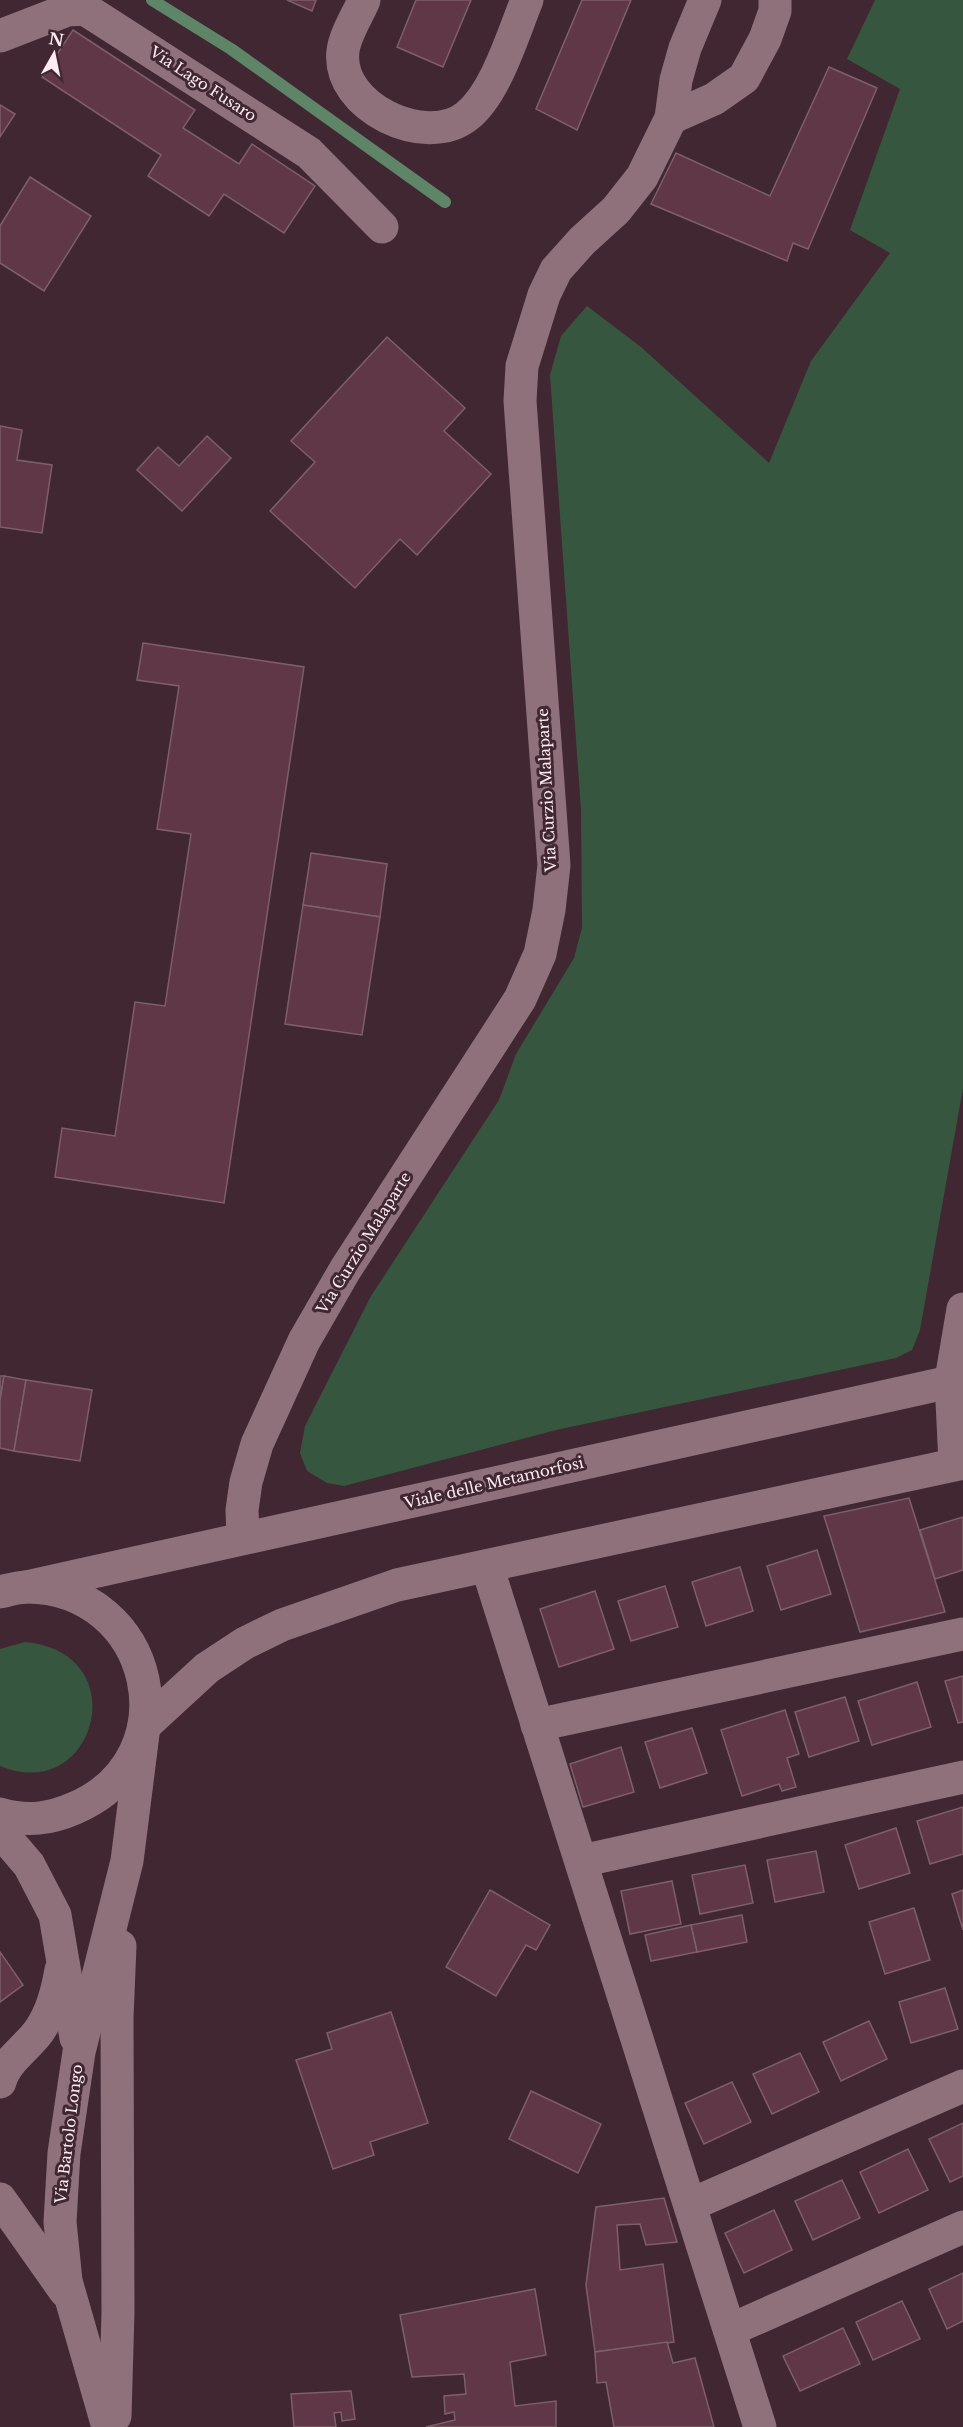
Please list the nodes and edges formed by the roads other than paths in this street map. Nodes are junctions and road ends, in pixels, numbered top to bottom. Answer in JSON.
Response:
{"nodes":[{"id":1,"x":364,"y":0,"type":"edge"},
{"id":2,"x":527,"y":0,"type":"edge"},
{"id":3,"x":705,"y":0,"type":"edge"},
{"id":4,"x":775,"y":0,"type":"edge"},
{"id":5,"x":0,"y":36,"type":"edge"},
{"id":6,"x":671,"y":118,"type":"junction"},
{"id":7,"x":382,"y":227,"type":"dead end"},
{"id":8,"x":963,"y":1309,"type":"edge"},
{"id":9,"x":957,"y":1379,"type":"edge"},
{"id":10,"x":959,"y":1464,"type":"edge"},
{"id":11,"x":243,"y":1538,"type":"junction"},
{"id":12,"x":487,"y":1566,"type":"junction"},
{"id":13,"x":13,"y":1589,"type":"edge"},
{"id":14,"x":963,"y":1634,"type":"edge"},
{"id":15,"x":537,"y":1725,"type":"junction"},
{"id":16,"x":144,"y":1726,"type":"junction"},
{"id":17,"x":963,"y":1777,"type":"edge"},
{"id":18,"x":0,"y":1814,"type":"edge"},
{"id":19,"x":0,"y":1831,"type":"edge"},
{"id":20,"x":127,"y":1861,"type":"junction"},
{"id":21,"x":581,"y":1861,"type":"junction"},
{"id":22,"x":63,"y":1959,"type":"junction"},
{"id":23,"x":79,"y":2052,"type":"junction"},
{"id":24,"x":0,"y":2082,"type":"edge"},
{"id":25,"x":963,"y":2086,"type":"edge"},
{"id":26,"x":0,"y":2199,"type":"edge"},
{"id":27,"x":690,"y":2205,"type":"junction"},
{"id":28,"x":963,"y":2228,"type":"edge"},
{"id":29,"x":72,"y":2300,"type":"junction"},
{"id":30,"x":730,"y":2330,"type":"junction"},
{"id":31,"x":108,"y":2427,"type":"edge"},
{"id":32,"x":115,"y":2427,"type":"edge"},
{"id":33,"x":760,"y":2427,"type":"edge"}],
"edges":[{"from":1,"to":2,"type":"street"},
{"from":3,"to":6,"type":"street","name":"Via Curzio Malaparte"},
{"from":4,"to":6,"type":"street"},
{"from":5,"to":7,"type":"street","name":"Via Lago Fusaro"},
{"from":6,"to":11,"type":"street","name":"Via Curzio Malaparte"},
{"from":8,"to":9,"type":"street"},
{"from":9,"to":10,"type":"street"},
{"from":9,"to":11,"type":"street","name":"Viale delle Metamorfosi"},
{"from":10,"to":12,"type":"street"},
{"from":11,"to":13,"type":"street","name":"Viale delle Metamorfosi"},
{"from":12,"to":15,"type":"street"},
{"from":12,"to":16,"type":"street"},
{"from":13,"to":16,"type":"street"},
{"from":14,"to":15,"type":"street"},
{"from":15,"to":21,"type":"street"},
{"from":16,"to":18,"type":"street"},
{"from":16,"to":20,"type":"street","name":"Via Bartolo Longo"},
{"from":17,"to":21,"type":"street"},
{"from":19,"to":22,"type":"street","name":"Via Bartolo Longo"},
{"from":20,"to":23,"type":"street","name":"Via Bartolo Longo"},
{"from":20,"to":32,"type":"street"},
{"from":21,"to":27,"type":"street"},
{"from":22,"to":23,"type":"street","name":"Via Bartolo Longo"},
{"from":22,"to":24,"type":"street"},
{"from":23,"to":29,"type":"street","name":"Via Bartolo Longo"},
{"from":25,"to":27,"type":"street"},
{"from":26,"to":29,"type":"street"},
{"from":27,"to":30,"type":"street"},
{"from":28,"to":30,"type":"street"},
{"from":29,"to":31,"type":"street","name":"Via Bartolo Longo"},
{"from":30,"to":33,"type":"street"}]}
